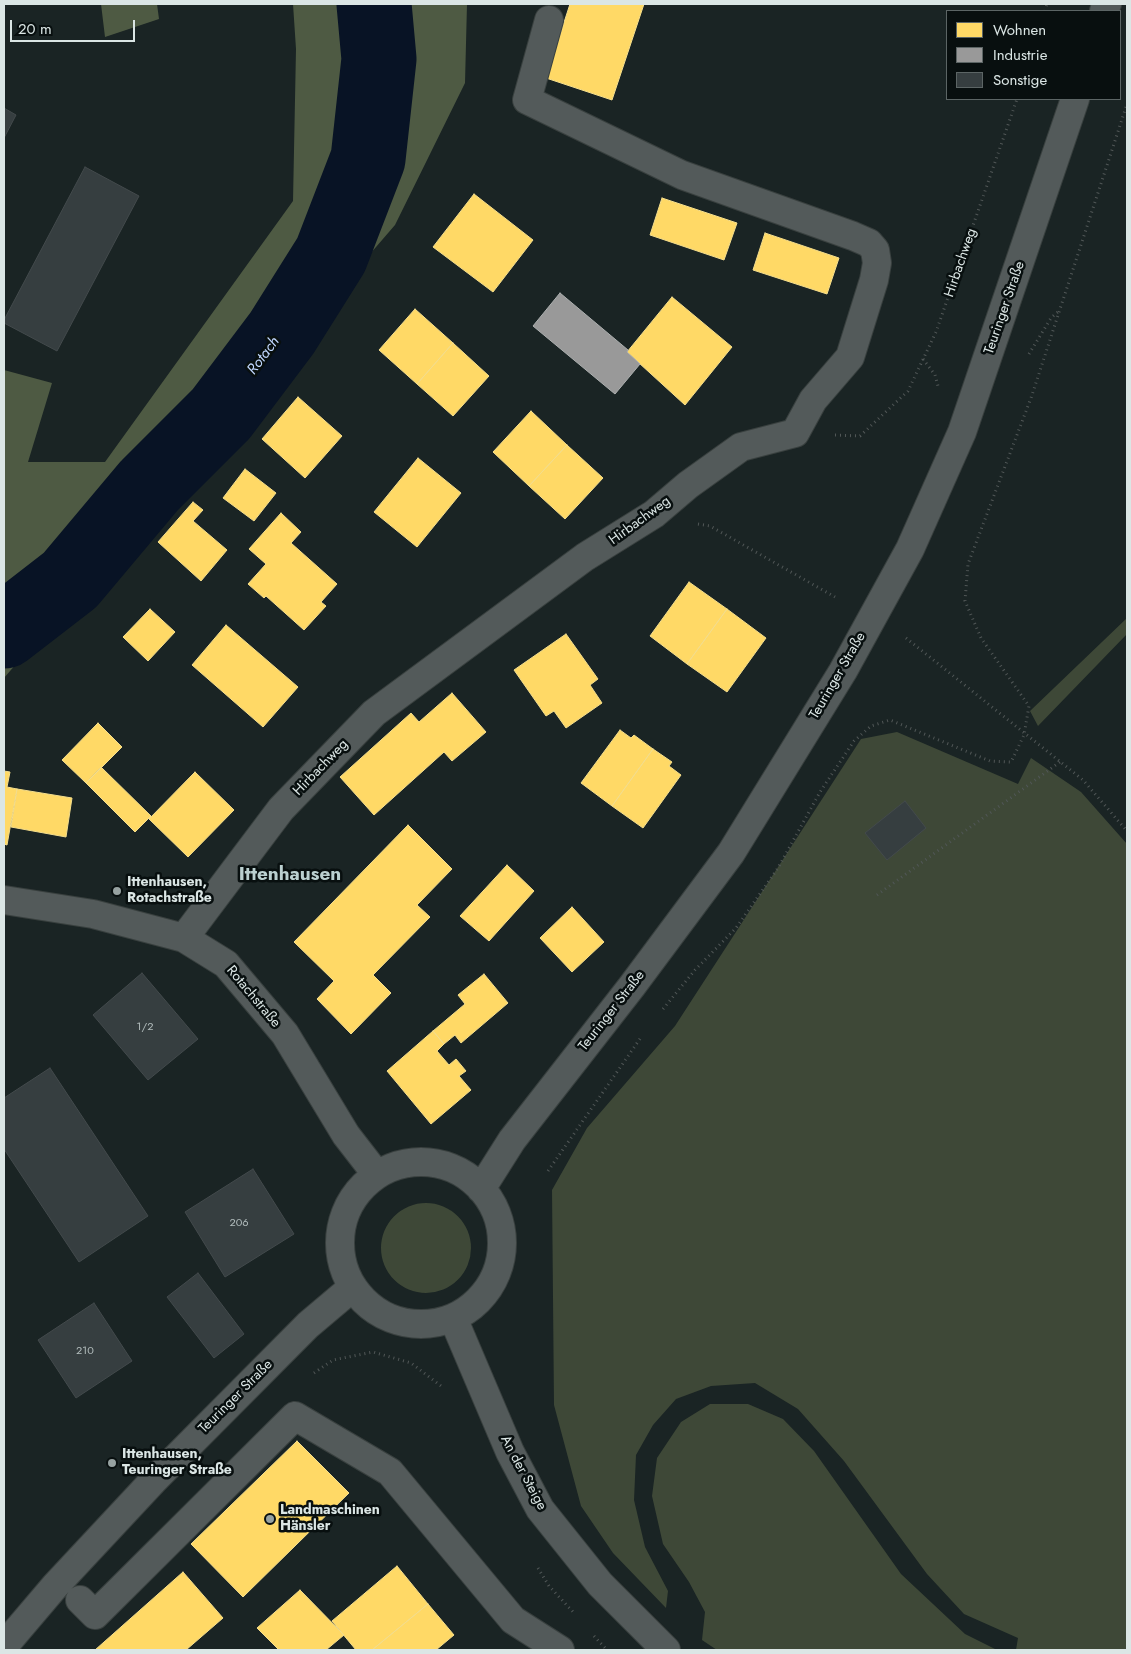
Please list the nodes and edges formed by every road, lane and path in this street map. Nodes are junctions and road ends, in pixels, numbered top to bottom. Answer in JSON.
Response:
{"nodes":[{"id":1,"x":549,"y":20,"type":"dead end"},
{"id":2,"x":1017,"y":100,"type":"edge"},
{"id":3,"x":1075,"y":100,"type":"edge"},
{"id":4,"x":1127,"y":104,"type":"edge"},
{"id":5,"x":795,"y":433,"type":"junction"},
{"id":6,"x":654,"y":514,"type":"junction"},
{"id":7,"x":835,"y":597,"type":"dead end"},
{"id":8,"x":906,"y":638,"type":"dead end"},
{"id":9,"x":1024,"y":735,"type":"junction"},
{"id":10,"x":1060,"y":762,"type":"junction"},
{"id":11,"x":1127,"y":831,"type":"edge"},
{"id":12,"x":877,"y":895,"type":"dead end"},
{"id":13,"x":4,"y":900,"type":"edge"},
{"id":14,"x":184,"y":938,"type":"junction"},
{"id":15,"x":659,"y":1014,"type":"dead end"},
{"id":16,"x":646,"y":1029,"type":"dead end"},
{"id":17,"x":548,"y":1171,"type":"dead end"},
{"id":18,"x":377,"y":1175,"type":"junction"},
{"id":19,"x":481,"y":1188,"type":"junction"},
{"id":20,"x":353,"y":1287,"type":"junction"},
{"id":21,"x":453,"y":1318,"type":"junction"},
{"id":22,"x":310,"y":1376,"type":"dead end"},
{"id":23,"x":442,"y":1387,"type":"dead end"},
{"id":24,"x":534,"y":1562,"type":"dead end"},
{"id":25,"x":80,"y":1600,"type":"dead end"},
{"id":26,"x":581,"y":1622,"type":"dead end"},
{"id":27,"x":588,"y":1629,"type":"dead end"},
{"id":28,"x":4,"y":1646,"type":"edge"},
{"id":29,"x":560,"y":1650,"type":"edge"},
{"id":30,"x":607,"y":1650,"type":"edge"},
{"id":31,"x":666,"y":1650,"type":"edge"}],
"edges":[{"from":1,"to":5,"type":"street"},
{"from":2,"to":5,"type":"path","name":"Hirbachweg"},
{"from":3,"to":19,"type":"street","name":"Teuringer Straße"},
{"from":4,"to":9,"type":"path"},
{"from":5,"to":6,"type":"street","name":"Hirbachweg"},
{"from":6,"to":7,"type":"path"},
{"from":6,"to":14,"type":"street","name":"Hirbachweg"},
{"from":8,"to":9,"type":"path"},
{"from":9,"to":10,"type":"path"},
{"from":9,"to":15,"type":"path"},
{"from":10,"to":11,"type":"path"},
{"from":10,"to":12,"type":"path"},
{"from":13,"to":14,"type":"street","name":"Rotachstraße"},
{"from":14,"to":18,"type":"street","name":"Rotachstraße"},
{"from":16,"to":17,"type":"path"},
{"from":18,"to":19,"type":"street"},
{"from":18,"to":20,"type":"street"},
{"from":19,"to":21,"type":"street"},
{"from":20,"to":21,"type":"street"},
{"from":20,"to":28,"type":"street","name":"Teuringer Straße"},
{"from":21,"to":31,"type":"street","name":"An der Steige"},
{"from":22,"to":23,"type":"path"},
{"from":24,"to":26,"type":"path"},
{"from":25,"to":29,"type":"street"},
{"from":27,"to":30,"type":"path"}]}
